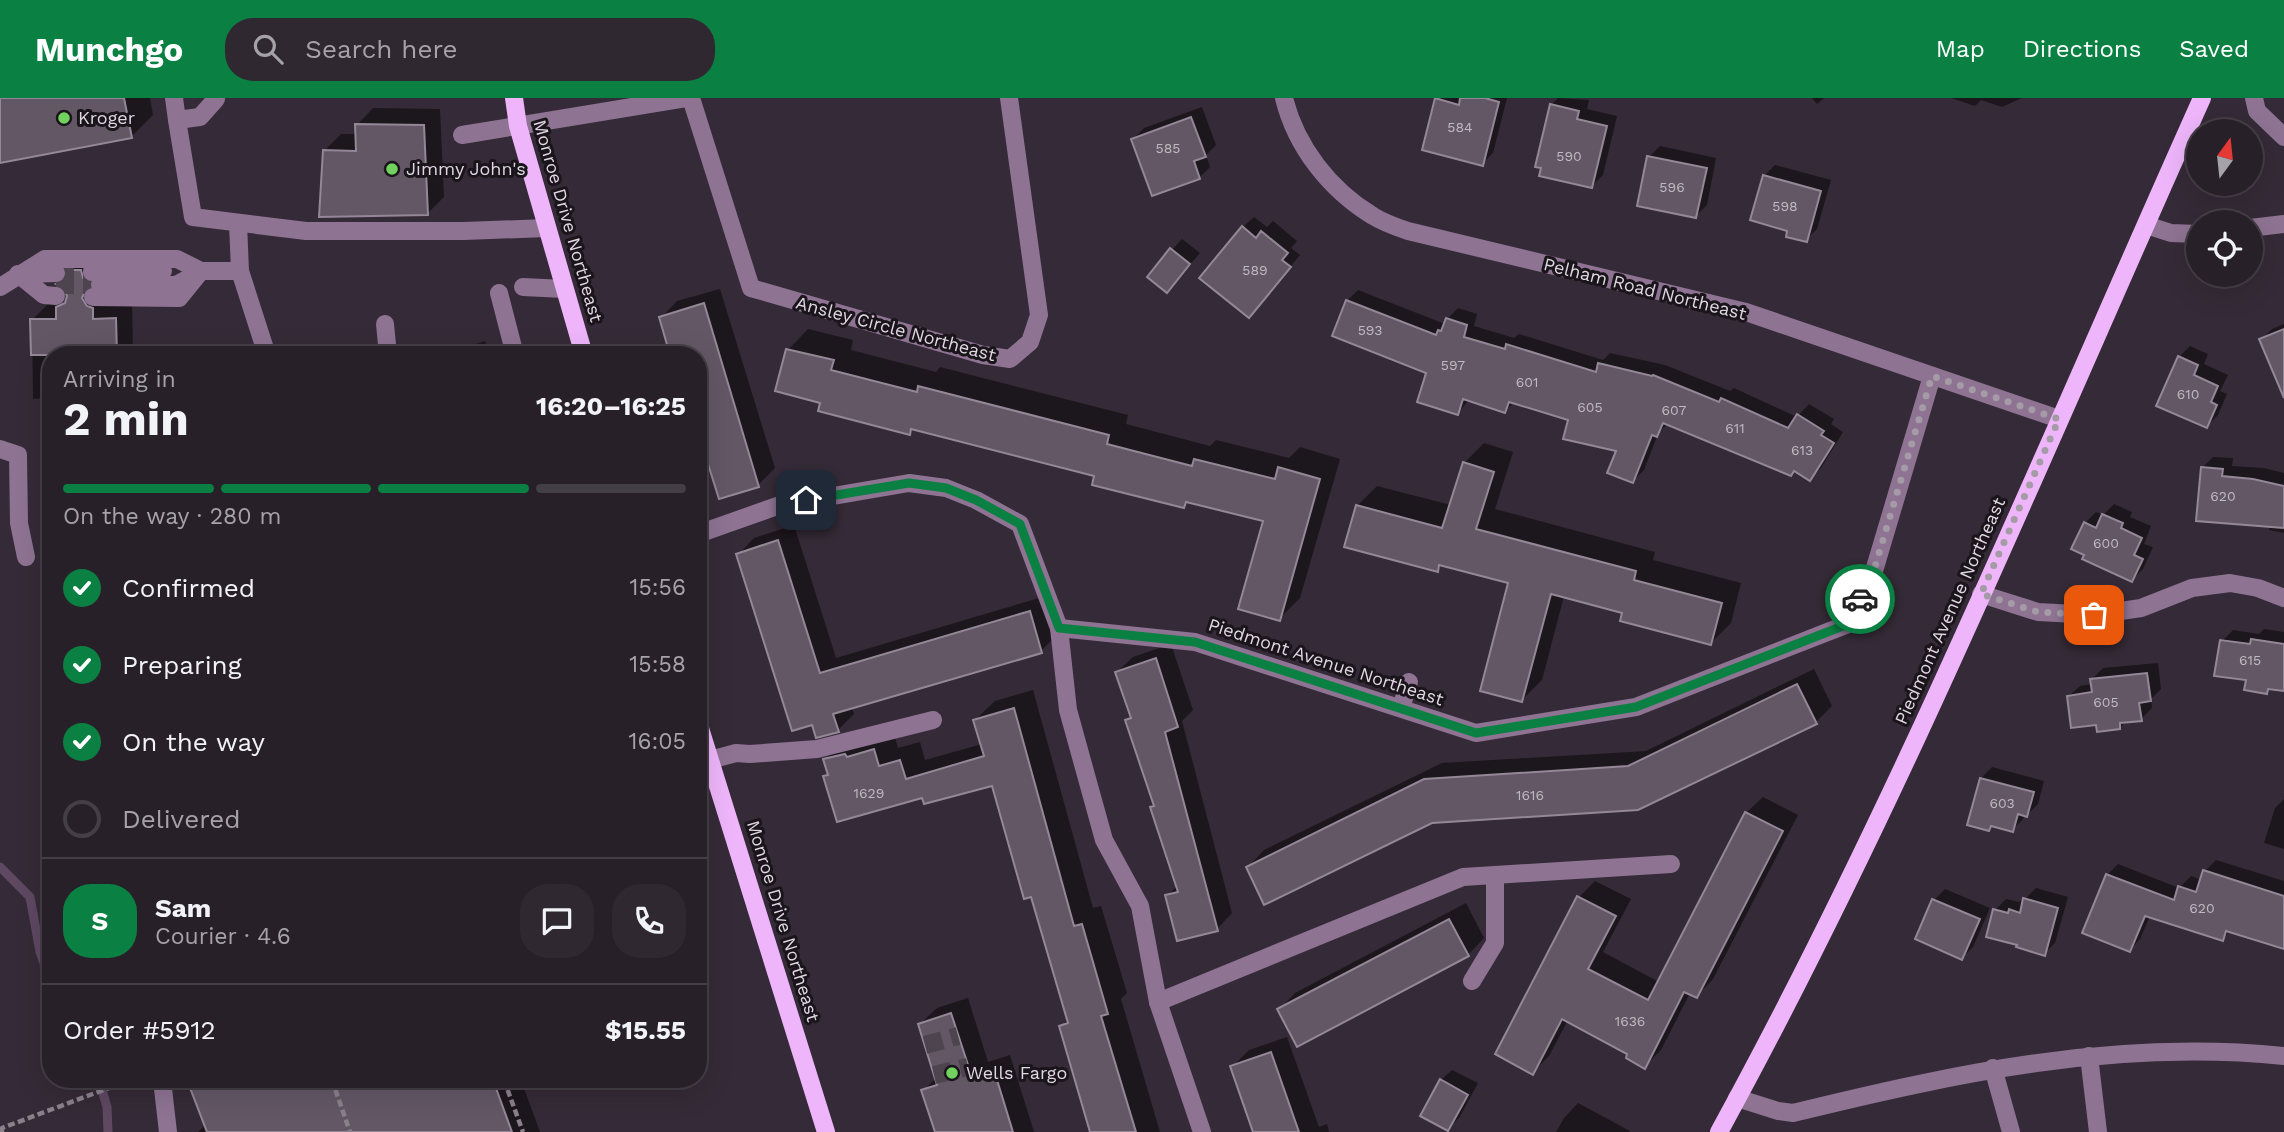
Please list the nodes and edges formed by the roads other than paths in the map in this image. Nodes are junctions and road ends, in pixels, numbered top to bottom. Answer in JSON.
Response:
{"nodes":[{"id":1,"x":173,"y":98,"type":"edge"},
{"id":2,"x":514,"y":98,"type":"edge"},
{"id":3,"x":1009,"y":98,"type":"edge"},
{"id":4,"x":1284,"y":98,"type":"edge"},
{"id":5,"x":2202,"y":98,"type":"edge"},
{"id":6,"x":2254,"y":98,"type":"edge"},
{"id":7,"x":216,"y":99,"type":"edge"},
{"id":8,"x":681,"y":99,"type":"edge"},
{"id":9,"x":177,"y":120,"type":"junction"},
{"id":10,"x":518,"y":126,"type":"junction"},
{"id":11,"x":462,"y":135,"type":"dead end"},
{"id":12,"x":2284,"y":137,"type":"edge"},
{"id":13,"x":238,"y":223,"type":"junction"},
{"id":14,"x":2284,"y":223,"type":"edge"},
{"id":15,"x":2146,"y":225,"type":"junction"},
{"id":16,"x":2263,"y":226,"type":"edge"},
{"id":17,"x":547,"y":228,"type":"junction"},
{"id":18,"x":2186,"y":234,"type":"edge"},
{"id":19,"x":201,"y":271,"type":"junction"},
{"id":20,"x":240,"y":271,"type":"junction"},
{"id":21,"x":18,"y":274,"type":"junction"},
{"id":22,"x":56,"y":284,"type":"tunnel mouth"},
{"id":23,"x":0,"y":287,"type":"edge"},
{"id":24,"x":523,"y":287,"type":"dead end"},
{"id":25,"x":564,"y":289,"type":"junction"},
{"id":26,"x":499,"y":293,"type":"dead end"},
{"id":27,"x":385,"y":324,"type":"dead end"},
{"id":28,"x":264,"y":346,"type":"edge"},
{"id":29,"x":387,"y":346,"type":"edge"},
{"id":30,"x":513,"y":346,"type":"edge"},
{"id":31,"x":581,"y":346,"type":"edge"},
{"id":32,"x":1932,"y":376,"type":"junction"},
{"id":33,"x":2059,"y":419,"type":"junction"},
{"id":34,"x":0,"y":449,"type":"edge"},
{"id":35,"x":707,"y":531,"type":"edge"},
{"id":36,"x":26,"y":557,"type":"dead end"},
{"id":37,"x":1981,"y":594,"type":"junction"},
{"id":38,"x":2284,"y":598,"type":"edge"},
{"id":39,"x":1059,"y":628,"type":"junction"},
{"id":40,"x":1409,"y":682,"type":"dead end"},
{"id":41,"x":1401,"y":708,"type":"junction"},
{"id":42,"x":933,"y":720,"type":"dead end"},
{"id":43,"x":707,"y":750,"type":"edge"},
{"id":44,"x":710,"y":760,"type":"junction"},
{"id":45,"x":1671,"y":864,"type":"dead end"},
{"id":46,"x":1495,"y":875,"type":"junction"},
{"id":47,"x":1472,"y":981,"type":"dead end"},
{"id":48,"x":1158,"y":1002,"type":"junction"},
{"id":49,"x":2089,"y":1056,"type":"junction"},
{"id":50,"x":2284,"y":1056,"type":"edge"},
{"id":51,"x":1993,"y":1068,"type":"junction"},
{"id":52,"x":163,"y":1088,"type":"edge"},
{"id":53,"x":1737,"y":1098,"type":"junction"},
{"id":54,"x":169,"y":1132,"type":"edge"},
{"id":55,"x":827,"y":1132,"type":"edge"},
{"id":56,"x":1202,"y":1132,"type":"edge"},
{"id":57,"x":1719,"y":1132,"type":"edge"},
{"id":58,"x":2011,"y":1132,"type":"edge"},
{"id":59,"x":2098,"y":1132,"type":"edge"}],
"edges":[{"from":1,"to":9,"type":"street"},
{"from":2,"to":10,"type":"main road","name":"Monroe Drive Northeast"},
{"from":3,"to":8,"type":"street","name":"Ansley Circle Northeast"},
{"from":4,"to":32,"type":"street","name":"Pelham Road Northeast"},
{"from":5,"to":15,"type":"main road","name":"Piedmont Avenue Northeast"},
{"from":6,"to":12,"type":"street"},
{"from":7,"to":9,"type":"street"},
{"from":8,"to":10,"type":"street","name":"Ansley Circle Northeast"},
{"from":9,"to":13,"type":"street"},
{"from":10,"to":11,"type":"street","name":"Ansley Circle Northeast"},
{"from":10,"to":17,"type":"main road","name":"Monroe Drive Northeast"},
{"from":13,"to":17,"type":"street"},
{"from":13,"to":20,"type":"street"},
{"from":14,"to":16,"type":"street"},
{"from":15,"to":18,"type":"street"},
{"from":15,"to":33,"type":"main road","name":"Piedmont Avenue Northeast"},
{"from":17,"to":25,"type":"main road","name":"Monroe Drive Northeast"},
{"from":19,"to":19,"type":"street"},
{"from":19,"to":20,"type":"street"},
{"from":19,"to":21,"type":"street"},
{"from":20,"to":28,"type":"street"},
{"from":21,"to":22,"type":"street"},
{"from":21,"to":23,"type":"street"},
{"from":24,"to":25,"type":"street"},
{"from":25,"to":31,"type":"main road","name":"Monroe Drive Northeast"},
{"from":26,"to":30,"type":"street"},
{"from":27,"to":29,"type":"street"},
{"from":32,"to":33,"type":"street","name":"Pelham Road Northeast"},
{"from":32,"to":41,"type":"street","name":"Piedmont Avenue Northeast"},
{"from":33,"to":37,"type":"main road","name":"Piedmont Avenue Northeast"},
{"from":34,"to":36,"type":"street"},
{"from":35,"to":39,"type":"street"},
{"from":37,"to":38,"type":"street"},
{"from":37,"to":53,"type":"main road","name":"Piedmont Avenue Northeast"},
{"from":39,"to":41,"type":"street","name":"Piedmont Avenue Northeast"},
{"from":39,"to":48,"type":"street"},
{"from":40,"to":41,"type":"street"},
{"from":42,"to":44,"type":"street"},
{"from":43,"to":44,"type":"main road","name":"Monroe Drive Northeast"},
{"from":44,"to":55,"type":"main road","name":"Monroe Drive Northeast"},
{"from":45,"to":46,"type":"street"},
{"from":46,"to":47,"type":"street"},
{"from":46,"to":48,"type":"street"},
{"from":48,"to":56,"type":"street"},
{"from":49,"to":50,"type":"street"},
{"from":49,"to":51,"type":"street"},
{"from":49,"to":59,"type":"street"},
{"from":51,"to":53,"type":"street"},
{"from":51,"to":58,"type":"street"},
{"from":52,"to":54,"type":"street"},
{"from":53,"to":57,"type":"main road","name":"Piedmont Avenue Northeast"}]}
